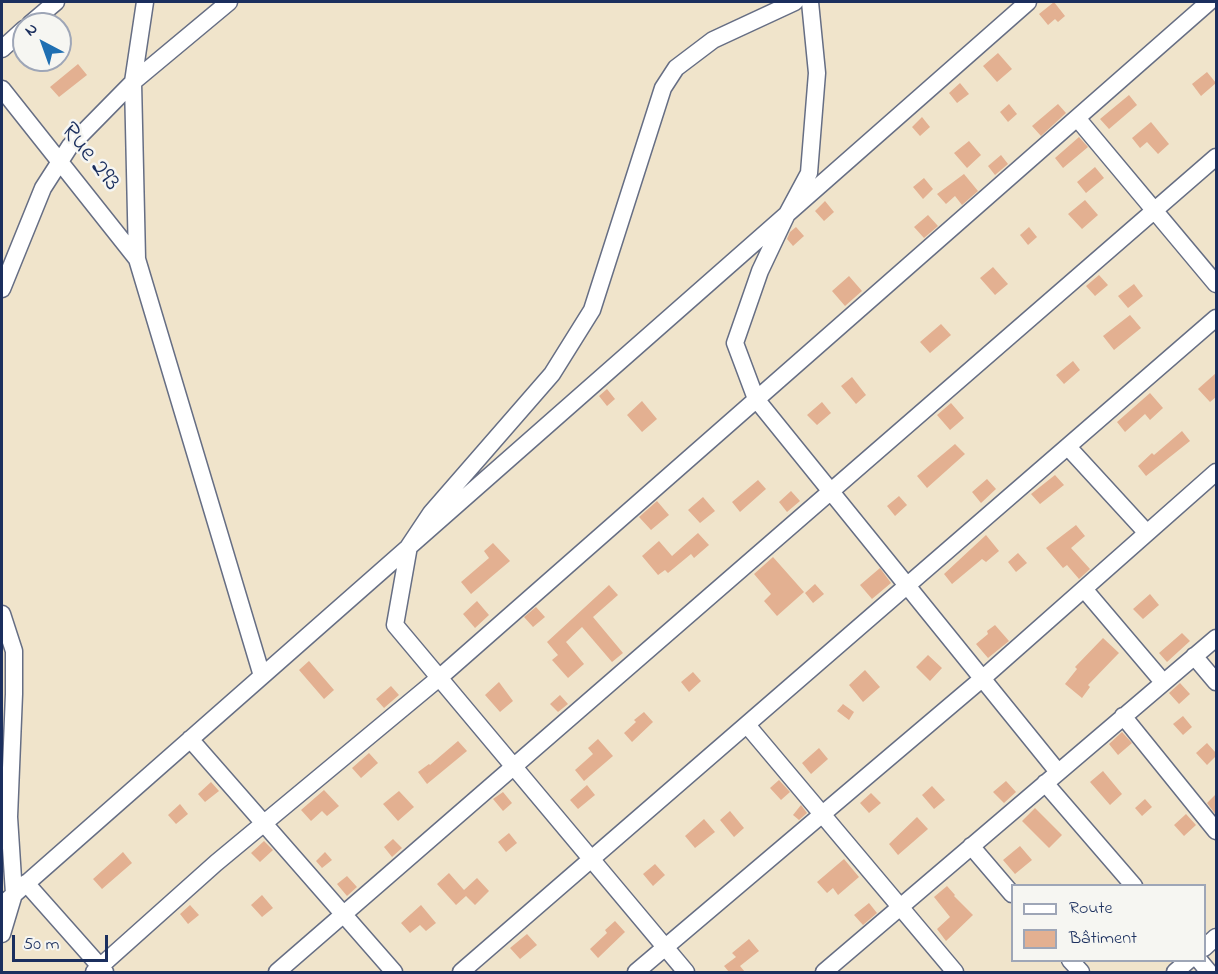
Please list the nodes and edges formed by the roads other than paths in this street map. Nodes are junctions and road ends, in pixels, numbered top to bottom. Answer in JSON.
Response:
{"nodes":[{"id":1,"x":56,"y":2,"type":"edge"},
{"id":2,"x":145,"y":2,"type":"edge"},
{"id":3,"x":229,"y":2,"type":"edge"},
{"id":4,"x":795,"y":2,"type":"edge"},
{"id":5,"x":810,"y":2,"type":"edge"},
{"id":6,"x":1028,"y":2,"type":"edge"},
{"id":7,"x":1209,"y":2,"type":"edge"},
{"id":8,"x":44,"y":12,"type":"edge"},
{"id":9,"x":133,"y":82,"type":"junction"},
{"id":10,"x":2,"y":90,"type":"edge"},
{"id":11,"x":1077,"y":118,"type":"junction"},
{"id":12,"x":1216,"y":157,"type":"edge"},
{"id":13,"x":60,"y":162,"type":"junction"},
{"id":14,"x":1155,"y":210,"type":"junction"},
{"id":15,"x":787,"y":214,"type":"junction"},
{"id":16,"x":137,"y":259,"type":"junction"},
{"id":17,"x":1216,"y":284,"type":"edge"},
{"id":18,"x":2,"y":289,"type":"edge"},
{"id":19,"x":1216,"y":318,"type":"edge"},
{"id":20,"x":756,"y":399,"type":"junction"},
{"id":21,"x":1068,"y":447,"type":"junction"},
{"id":22,"x":1216,"y":472,"type":"edge"},
{"id":23,"x":831,"y":492,"type":"junction"},
{"id":24,"x":1147,"y":533,"type":"junction"},
{"id":25,"x":409,"y":546,"type":"junction"},
{"id":26,"x":908,"y":586,"type":"junction"},
{"id":27,"x":1084,"y":589,"type":"junction"},
{"id":28,"x":2,"y":614,"type":"edge"},
{"id":29,"x":1216,"y":638,"type":"edge"},
{"id":30,"x":1194,"y":656,"type":"junction"},
{"id":31,"x":262,"y":676,"type":"junction"},
{"id":32,"x":439,"y":678,"type":"junction"},
{"id":33,"x":983,"y":678,"type":"junction"},
{"id":34,"x":1163,"y":682,"type":"junction"},
{"id":35,"x":1216,"y":682,"type":"edge"},
{"id":36,"x":1123,"y":716,"type":"junction"},
{"id":37,"x":747,"y":725,"type":"junction"},
{"id":38,"x":190,"y":739,"type":"junction"},
{"id":39,"x":514,"y":767,"type":"junction"},
{"id":40,"x":1052,"y":778,"type":"junction"},
{"id":41,"x":822,"y":814,"type":"junction"},
{"id":42,"x":264,"y":823,"type":"junction"},
{"id":43,"x":1216,"y":831,"type":"edge"},
{"id":44,"x":971,"y":846,"type":"junction"},
{"id":45,"x":591,"y":860,"type":"junction"},
{"id":46,"x":1133,"y":884,"type":"edge"},
{"id":47,"x":1011,"y":893,"type":"edge"},
{"id":48,"x":14,"y":894,"type":"edge"},
{"id":49,"x":900,"y":907,"type":"junction"},
{"id":50,"x":344,"y":915,"type":"junction"},
{"id":51,"x":2,"y":934,"type":"edge"},
{"id":52,"x":665,"y":947,"type":"junction"},
{"id":53,"x":1188,"y":962,"type":"edge"},
{"id":54,"x":832,"y":970,"type":"edge"},
{"id":55,"x":100,"y":971,"type":"edge"},
{"id":56,"x":277,"y":972,"type":"edge"},
{"id":57,"x":394,"y":972,"type":"edge"},
{"id":58,"x":461,"y":972,"type":"edge"},
{"id":59,"x":636,"y":972,"type":"edge"},
{"id":60,"x":686,"y":972,"type":"edge"},
{"id":61,"x":955,"y":972,"type":"edge"},
{"id":62,"x":1175,"y":972,"type":"edge"}],
"edges":[{"from":1,"to":8,"type":"street"},
{"from":2,"to":9,"type":"street"},
{"from":3,"to":9,"type":"street"},
{"from":4,"to":25,"type":"street"},
{"from":5,"to":15,"type":"street"},
{"from":6,"to":15,"type":"street"},
{"from":7,"to":11,"type":"street"},
{"from":9,"to":13,"type":"street"},
{"from":9,"to":16,"type":"street"},
{"from":10,"to":13,"type":"street","name":"Rue 293"},
{"from":11,"to":14,"type":"street"},
{"from":11,"to":20,"type":"street"},
{"from":12,"to":14,"type":"street"},
{"from":13,"to":16,"type":"street","name":"Rue 293"},
{"from":13,"to":18,"type":"street"},
{"from":14,"to":17,"type":"street"},
{"from":14,"to":23,"type":"street"},
{"from":15,"to":20,"type":"street"},
{"from":15,"to":25,"type":"street"},
{"from":16,"to":31,"type":"street"},
{"from":19,"to":21,"type":"street"},
{"from":20,"to":23,"type":"street"},
{"from":20,"to":32,"type":"street"},
{"from":21,"to":24,"type":"street"},
{"from":21,"to":26,"type":"street"},
{"from":22,"to":24,"type":"street"},
{"from":23,"to":26,"type":"street"},
{"from":23,"to":39,"type":"street"},
{"from":24,"to":27,"type":"street"},
{"from":25,"to":31,"type":"street"},
{"from":25,"to":32,"type":"street"},
{"from":26,"to":33,"type":"street"},
{"from":26,"to":37,"type":"street"},
{"from":27,"to":33,"type":"street"},
{"from":27,"to":34,"type":"street"},
{"from":28,"to":48,"type":"street"},
{"from":29,"to":30,"type":"street"},
{"from":30,"to":34,"type":"street"},
{"from":30,"to":35,"type":"street"},
{"from":31,"to":38,"type":"street"},
{"from":32,"to":39,"type":"street"},
{"from":32,"to":42,"type":"street"},
{"from":33,"to":40,"type":"street"},
{"from":33,"to":41,"type":"street"},
{"from":34,"to":36,"type":"street"},
{"from":36,"to":40,"type":"street"},
{"from":36,"to":43,"type":"street"},
{"from":37,"to":41,"type":"street"},
{"from":37,"to":45,"type":"street"},
{"from":38,"to":42,"type":"street"},
{"from":38,"to":48,"type":"street"},
{"from":39,"to":45,"type":"street"},
{"from":39,"to":50,"type":"street"},
{"from":40,"to":44,"type":"street"},
{"from":40,"to":46,"type":"street"},
{"from":41,"to":49,"type":"street"},
{"from":41,"to":52,"type":"street"},
{"from":42,"to":50,"type":"street"},
{"from":42,"to":55,"type":"street"},
{"from":44,"to":47,"type":"street"},
{"from":44,"to":49,"type":"street"},
{"from":45,"to":52,"type":"street"},
{"from":45,"to":58,"type":"street"},
{"from":48,"to":51,"type":"street"},
{"from":48,"to":55,"type":"street"},
{"from":49,"to":54,"type":"street"},
{"from":49,"to":61,"type":"street"},
{"from":50,"to":56,"type":"street"},
{"from":50,"to":57,"type":"street"},
{"from":52,"to":59,"type":"street"},
{"from":52,"to":60,"type":"street"},
{"from":53,"to":62,"type":"street"}]}
